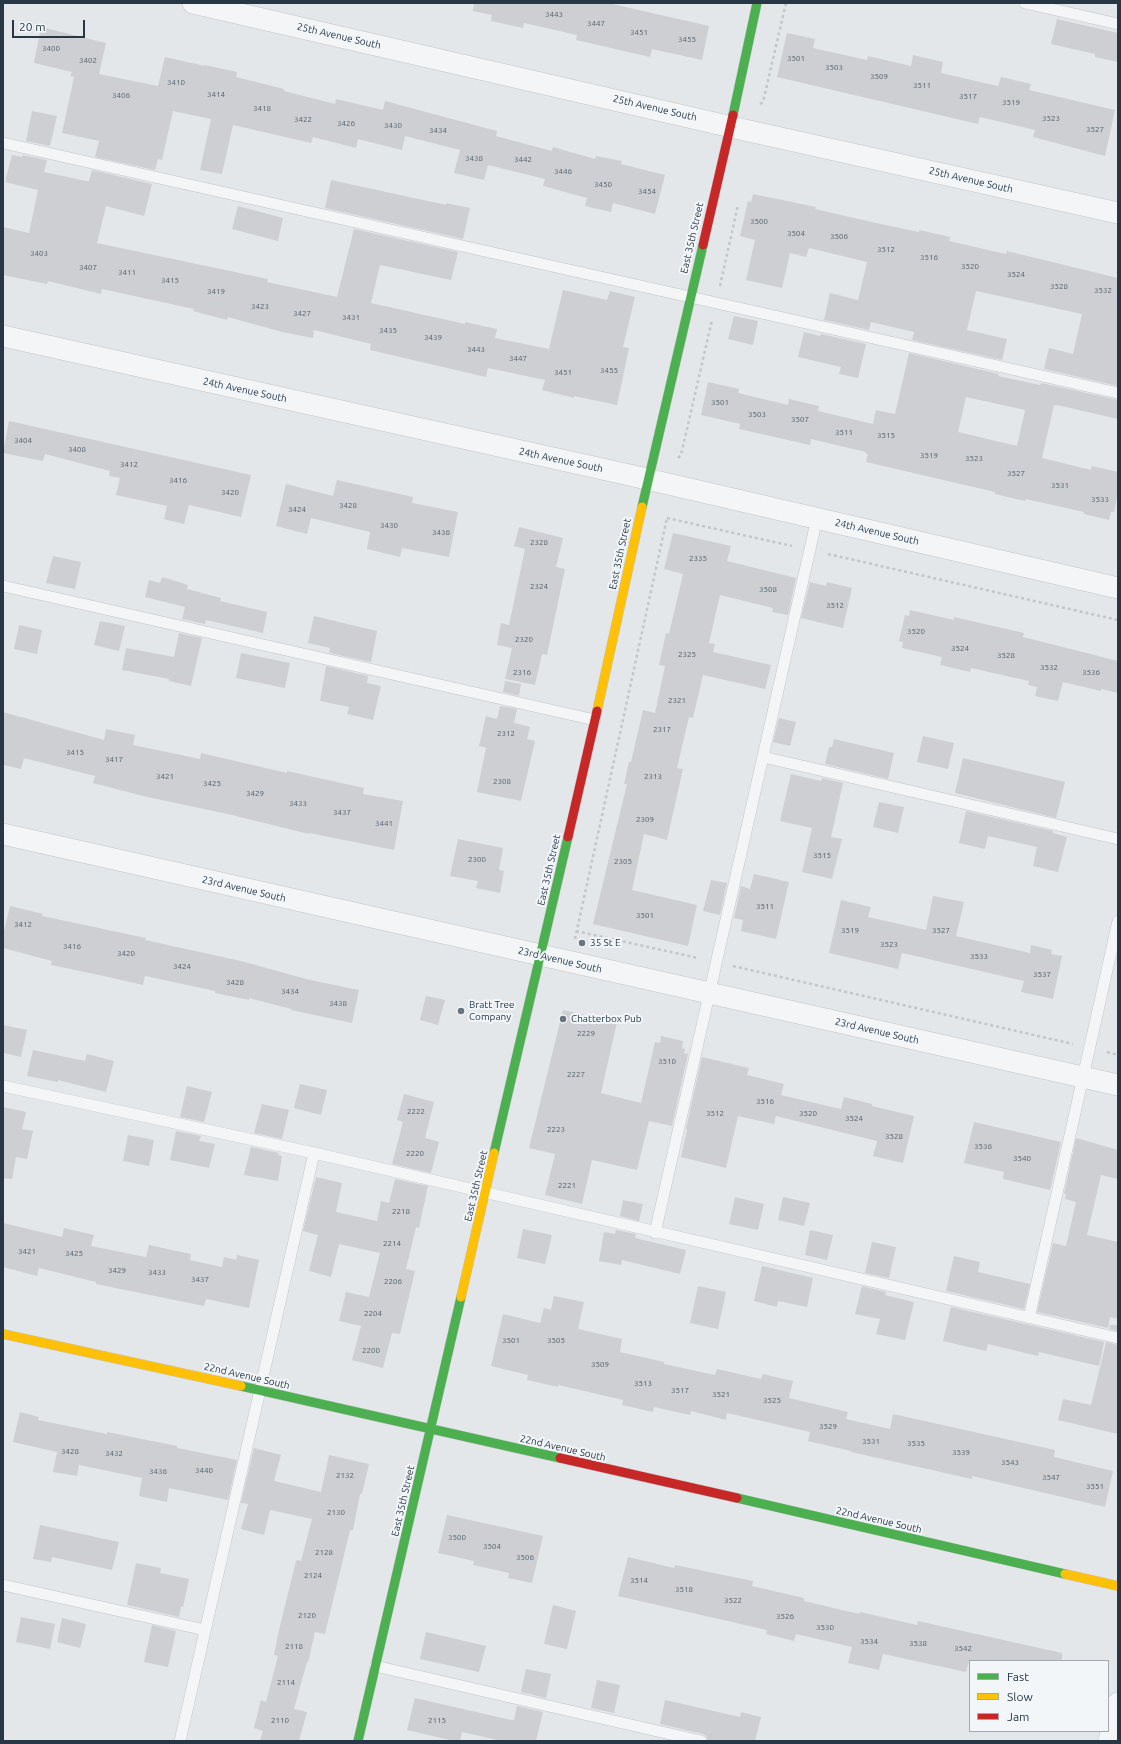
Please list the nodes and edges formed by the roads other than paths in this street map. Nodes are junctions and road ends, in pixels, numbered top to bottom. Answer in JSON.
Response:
{"nodes":[{"id":1,"x":193,"y":3,"type":"edge"},
{"id":2,"x":757,"y":3,"type":"edge"},
{"id":3,"x":1025,"y":3,"type":"edge"},
{"id":4,"x":1118,"y":24,"type":"edge"},
{"id":5,"x":730,"y":126,"type":"junction"},
{"id":6,"x":3,"y":143,"type":"edge"},
{"id":7,"x":1118,"y":213,"type":"edge"},
{"id":8,"x":689,"y":297,"type":"junction"},
{"id":9,"x":3,"y":336,"type":"edge"},
{"id":10,"x":1118,"y":393,"type":"edge"},
{"id":11,"x":648,"y":479,"type":"junction"},
{"id":12,"x":816,"y":518,"type":"junction"},
{"id":13,"x":3,"y":586,"type":"edge"},
{"id":14,"x":1118,"y":588,"type":"edge"},
{"id":15,"x":595,"y":720,"type":"junction"},
{"id":16,"x":764,"y":757,"type":"junction"},
{"id":17,"x":3,"y":834,"type":"edge"},
{"id":18,"x":1118,"y":839,"type":"edge"},
{"id":19,"x":1118,"y":921,"type":"edge"},
{"id":20,"x":540,"y":956,"type":"junction"},
{"id":21,"x":710,"y":994,"type":"junction"},
{"id":22,"x":1083,"y":1077,"type":"junction"},
{"id":23,"x":1118,"y":1085,"type":"edge"},
{"id":24,"x":3,"y":1086,"type":"edge"},
{"id":25,"x":314,"y":1153,"type":"junction"},
{"id":26,"x":485,"y":1193,"type":"junction"},
{"id":27,"x":655,"y":1233,"type":"junction"},
{"id":28,"x":1029,"y":1318,"type":"junction"},
{"id":29,"x":3,"y":1334,"type":"edge"},
{"id":30,"x":1118,"y":1338,"type":"edge"},
{"id":31,"x":260,"y":1390,"type":"junction"},
{"id":32,"x":431,"y":1428,"type":"junction"},
{"id":33,"x":3,"y":1585,"type":"edge"},
{"id":34,"x":1118,"y":1586,"type":"edge"},
{"id":35,"x":205,"y":1630,"type":"junction"},
{"id":36,"x":376,"y":1666,"type":"junction"},
{"id":37,"x":1118,"y":1702,"type":"edge"},
{"id":38,"x":180,"y":1741,"type":"edge"},
{"id":39,"x":358,"y":1741,"type":"edge"},
{"id":40,"x":702,"y":1741,"type":"edge"},
{"id":41,"x":1109,"y":1741,"type":"edge"}],
"edges":[{"from":1,"to":5,"type":"street","name":"25th Avenue South"},
{"from":2,"to":5,"type":"street","name":"East 35th Street"},
{"from":3,"to":4,"type":"lane"},
{"from":5,"to":7,"type":"street","name":"25th Avenue South"},
{"from":5,"to":8,"type":"street","name":"East 35th Street"},
{"from":6,"to":8,"type":"lane"},
{"from":8,"to":10,"type":"lane"},
{"from":8,"to":11,"type":"street","name":"East 35th Street"},
{"from":9,"to":11,"type":"street","name":"24th Avenue South"},
{"from":11,"to":12,"type":"street","name":"24th Avenue South"},
{"from":11,"to":15,"type":"street","name":"East 35th Street"},
{"from":12,"to":14,"type":"street","name":"24th Avenue South"},
{"from":12,"to":16,"type":"lane"},
{"from":13,"to":15,"type":"lane"},
{"from":15,"to":20,"type":"street","name":"East 35th Street"},
{"from":16,"to":18,"type":"lane"},
{"from":16,"to":21,"type":"lane"},
{"from":17,"to":20,"type":"street","name":"23rd Avenue South"},
{"from":19,"to":22,"type":"lane"},
{"from":20,"to":21,"type":"street","name":"23rd Avenue South"},
{"from":20,"to":26,"type":"street","name":"East 35th Street"},
{"from":21,"to":22,"type":"street","name":"23rd Avenue South"},
{"from":21,"to":27,"type":"lane"},
{"from":22,"to":23,"type":"street","name":"23rd Avenue South"},
{"from":22,"to":28,"type":"lane"},
{"from":24,"to":25,"type":"lane"},
{"from":25,"to":26,"type":"lane"},
{"from":25,"to":31,"type":"lane"},
{"from":26,"to":27,"type":"lane"},
{"from":26,"to":32,"type":"street","name":"East 35th Street"},
{"from":27,"to":28,"type":"lane"},
{"from":28,"to":30,"type":"lane"},
{"from":29,"to":31,"type":"street","name":"22nd Avenue South"},
{"from":31,"to":32,"type":"street","name":"22nd Avenue South"},
{"from":31,"to":35,"type":"lane"},
{"from":32,"to":34,"type":"street","name":"22nd Avenue South"},
{"from":32,"to":36,"type":"street","name":"East 35th Street"},
{"from":33,"to":35,"type":"lane"},
{"from":35,"to":38,"type":"lane"},
{"from":36,"to":39,"type":"street","name":"East 35th Street"},
{"from":36,"to":40,"type":"lane"},
{"from":37,"to":41,"type":"street"}]}
